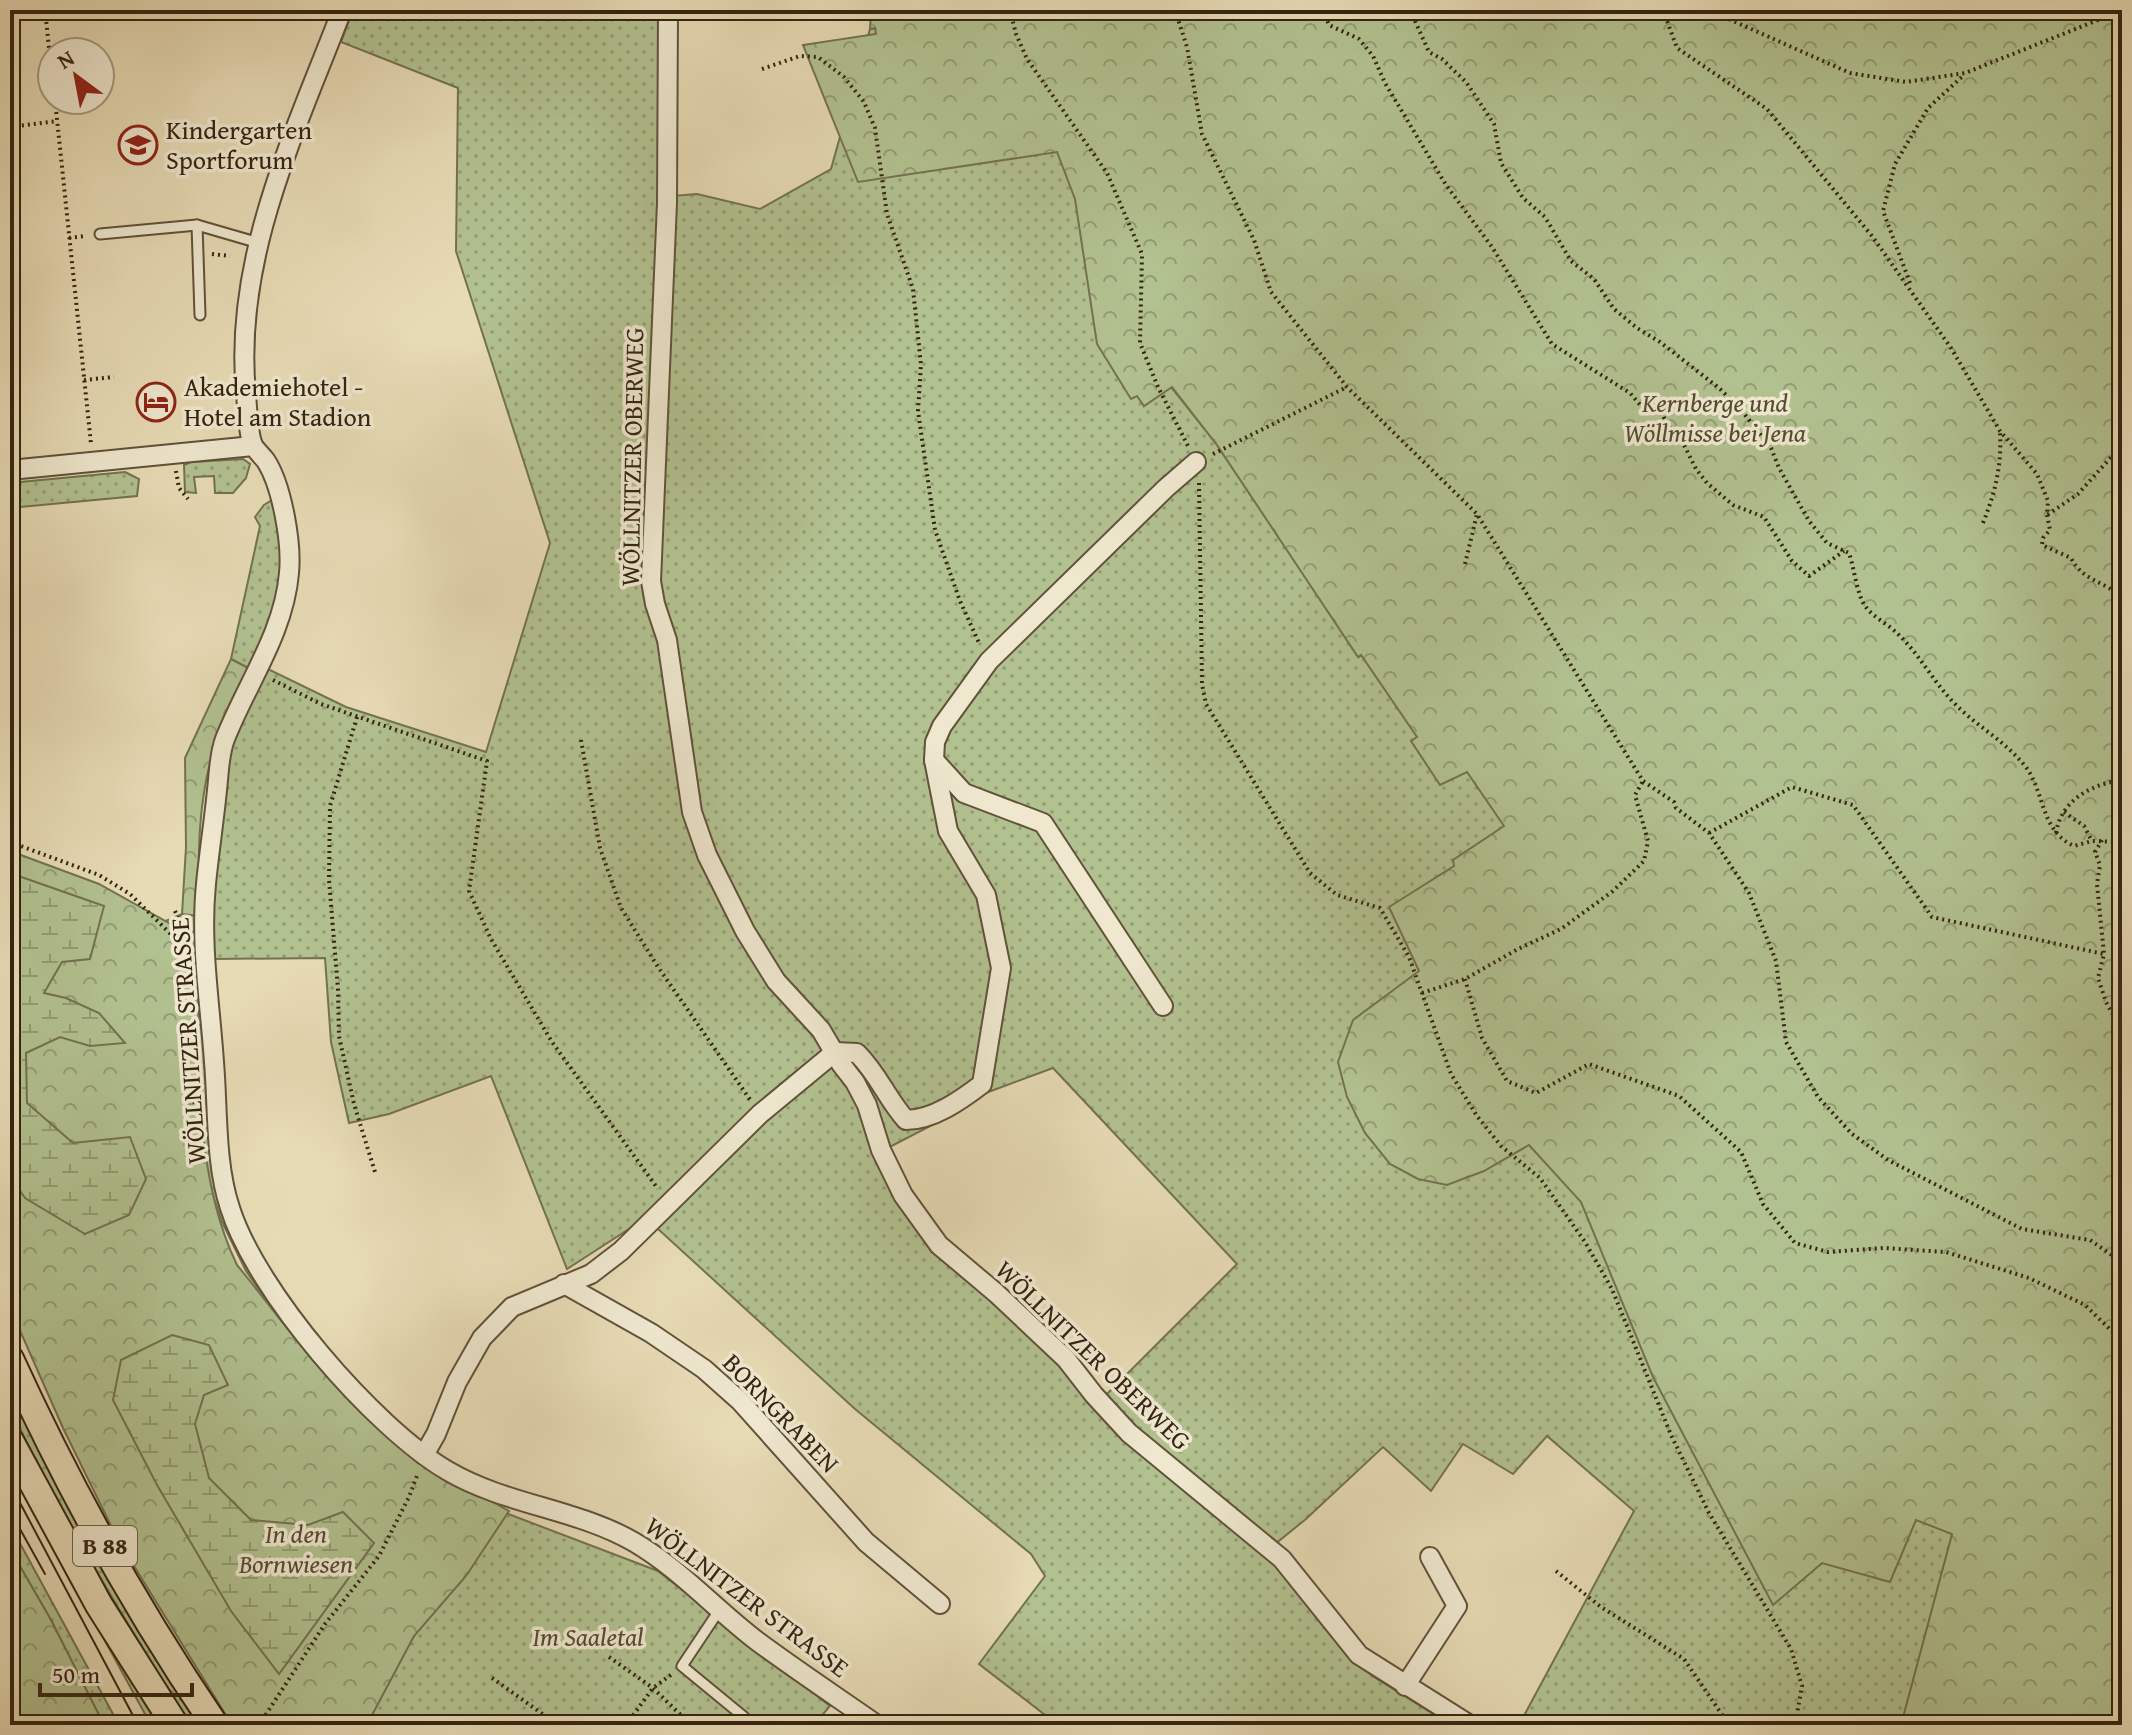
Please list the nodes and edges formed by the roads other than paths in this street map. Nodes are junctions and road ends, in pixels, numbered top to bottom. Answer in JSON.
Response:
{"nodes":[{"id":1,"x":342,"y":10,"type":"edge"},
{"id":2,"x":668,"y":10,"type":"edge"},
{"id":3,"x":197,"y":225,"type":"junction"},
{"id":4,"x":100,"y":234,"type":"dead end"},
{"id":5,"x":259,"y":243,"type":"junction"},
{"id":6,"x":200,"y":315,"type":"dead end"},
{"id":7,"x":253,"y":446,"type":"junction"},
{"id":8,"x":1196,"y":462,"type":"road end"},
{"id":9,"x":10,"y":470,"type":"edge"},
{"id":10,"x":934,"y":760,"type":"junction"},
{"id":11,"x":1163,"y":1006,"type":"dead end"},
{"id":12,"x":835,"y":1052,"type":"junction"},
{"id":13,"x":564,"y":1284,"type":"junction"},
{"id":14,"x":10,"y":1359,"type":"edge"},
{"id":15,"x":10,"y":1441,"type":"edge"},
{"id":16,"x":424,"y":1455,"type":"junction"},
{"id":17,"x":1430,"y":1557,"type":"dead end"},
{"id":18,"x":940,"y":1604,"type":"dead end"},
{"id":19,"x":720,"y":1609,"type":"junction"},
{"id":20,"x":1405,"y":1686,"type":"junction"},
{"id":21,"x":744,"y":1717,"type":"dead end"},
{"id":22,"x":175,"y":1725,"type":"edge"},
{"id":23,"x":215,"y":1725,"type":"edge"},
{"id":24,"x":877,"y":1725,"type":"edge"},
{"id":25,"x":1470,"y":1725,"type":"edge"}],
"edges":[{"from":1,"to":5,"type":"street","name":"WÖLLNITZER STRASSE"},
{"from":2,"to":12,"type":"street","name":"WÖLLNITZER OBERWEG"},
{"from":3,"to":4,"type":"lane"},
{"from":3,"to":5,"type":"lane"},
{"from":3,"to":6,"type":"lane"},
{"from":5,"to":7,"type":"street","name":"WÖLLNITZER STRASSE"},
{"from":7,"to":9,"type":"street"},
{"from":7,"to":16,"type":"street","name":"WÖLLNITZER STRASSE"},
{"from":8,"to":10,"type":"street"},
{"from":10,"to":11,"type":"street"},
{"from":10,"to":12,"type":"street"},
{"from":12,"to":13,"type":"street"},
{"from":12,"to":20,"type":"street","name":"WÖLLNITZER OBERWEG"},
{"from":13,"to":16,"type":"street"},
{"from":13,"to":18,"type":"street","name":"BORNGRABEN"},
{"from":14,"to":23,"type":"main road","number":"B 88"},
{"from":15,"to":22,"type":"main road","number":"B 88"},
{"from":16,"to":19,"type":"street","name":"WÖLLNITZER STRASSE"},
{"from":17,"to":20,"type":"street"},
{"from":19,"to":21,"type":"lane"},
{"from":19,"to":24,"type":"street","name":"WÖLLNITZER STRASSE"},
{"from":20,"to":25,"type":"street","name":"WÖLLNITZER OBERWEG"}]}
